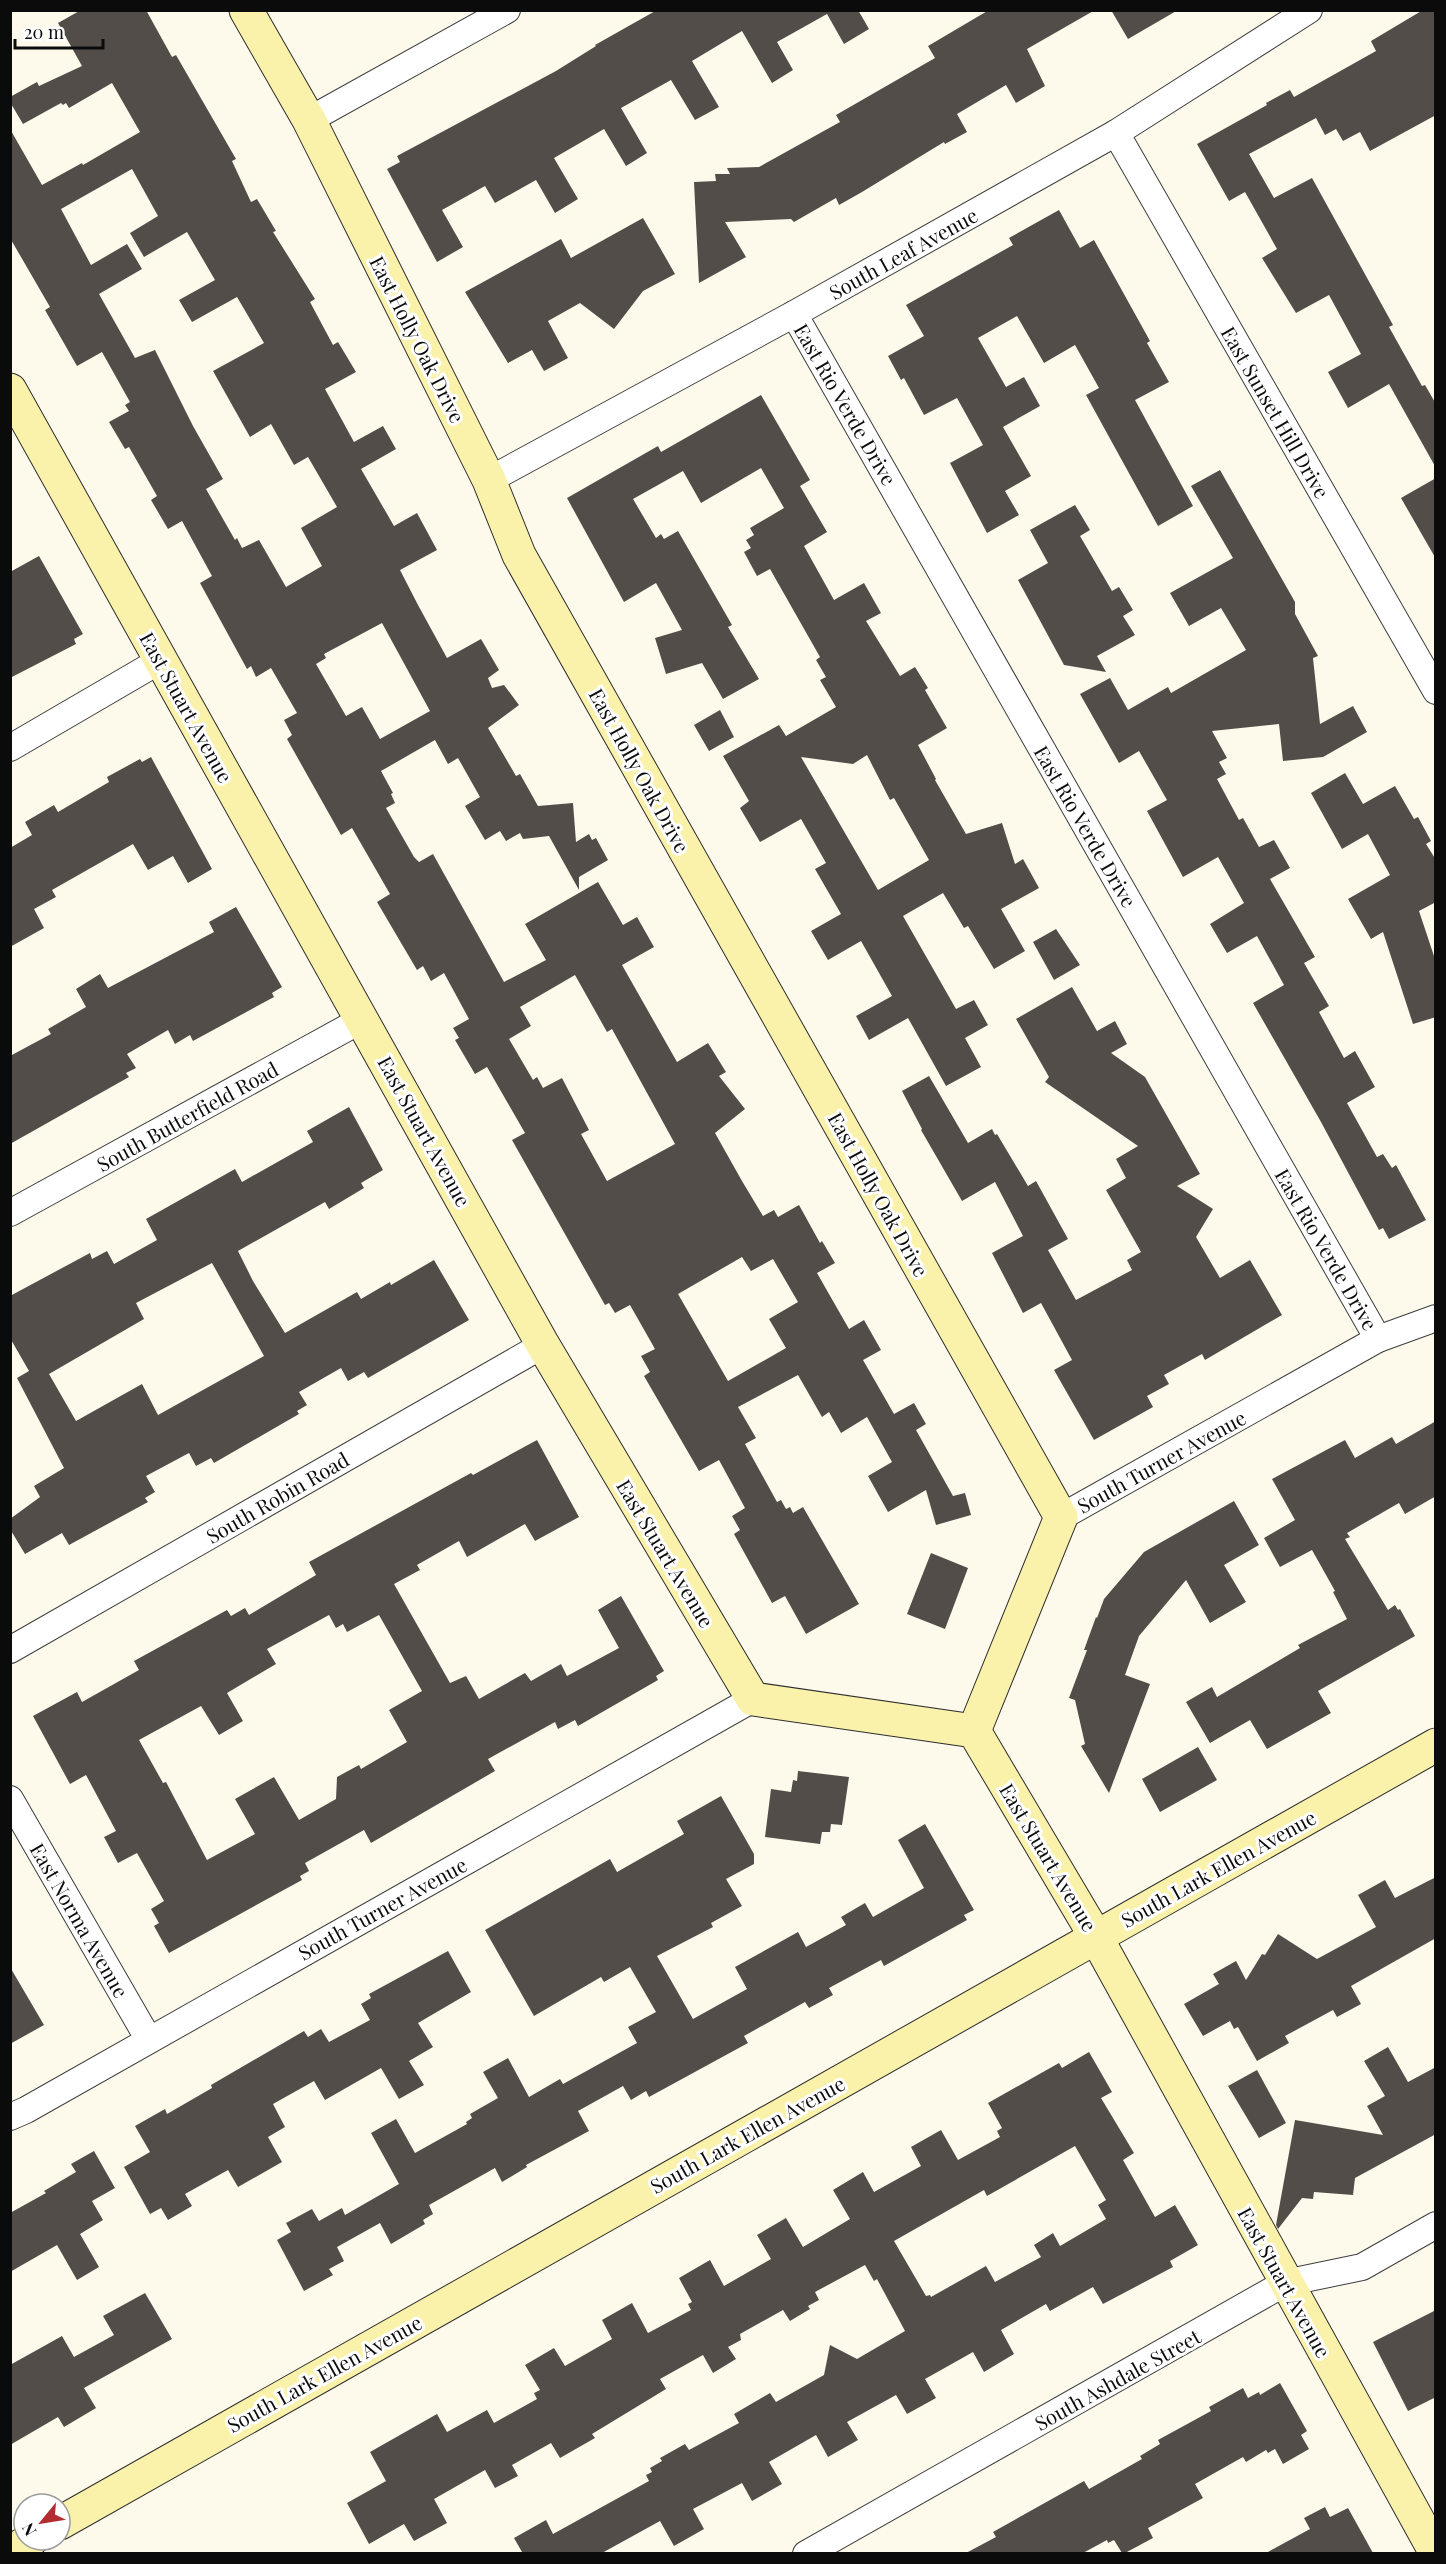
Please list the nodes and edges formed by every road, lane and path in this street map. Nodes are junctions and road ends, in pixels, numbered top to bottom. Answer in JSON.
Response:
{"nodes":[{"id":1,"x":246,"y":10,"type":"edge"},
{"id":2,"x":507,"y":10,"type":"edge"},
{"id":3,"x":1309,"y":10,"type":"edge"},
{"id":4,"x":309,"y":120,"type":"junction"},
{"id":5,"x":1116,"y":133,"type":"junction"},
{"id":6,"x":794,"y":314,"type":"junction"},
{"id":7,"x":10,"y":390,"type":"edge"},
{"id":8,"x":489,"y":480,"type":"junction"},
{"id":9,"x":161,"y":660,"type":"junction"},
{"id":10,"x":1436,"y":691,"type":"edge"},
{"id":11,"x":10,"y":748,"type":"edge"},
{"id":12,"x":363,"y":1019,"type":"junction"},
{"id":13,"x":10,"y":1213,"type":"edge"},
{"id":14,"x":1436,"y":1318,"type":"edge"},
{"id":15,"x":1378,"y":1339,"type":"junction"},
{"id":16,"x":543,"y":1345,"type":"junction"},
{"id":17,"x":1061,"y":1517,"type":"junction"},
{"id":18,"x":10,"y":1650,"type":"edge"},
{"id":19,"x":753,"y":1699,"type":"junction"},
{"id":20,"x":974,"y":1731,"type":"junction"},
{"id":21,"x":1436,"y":1745,"type":"edge"},
{"id":22,"x":10,"y":1799,"type":"edge"},
{"id":23,"x":1096,"y":1937,"type":"junction"},
{"id":24,"x":149,"y":2040,"type":"junction"},
{"id":25,"x":10,"y":2117,"type":"edge"},
{"id":26,"x":1436,"y":2225,"type":"edge"},
{"id":27,"x":1285,"y":2283,"type":"junction"},
{"id":28,"x":72,"y":2516,"type":"edge"},
{"id":29,"x":806,"y":2553,"type":"edge"},
{"id":30,"x":1436,"y":2553,"type":"edge"}],
"edges":[{"from":1,"to":4,"type":"street","name":"East Holly Oak Drive"},
{"from":2,"to":4,"type":"street"},
{"from":3,"to":5,"type":"street","name":"South Leaf Avenue"},
{"from":4,"to":8,"type":"street","name":"East Holly Oak Drive"},
{"from":5,"to":6,"type":"street","name":"South Leaf Avenue"},
{"from":5,"to":10,"type":"street","name":"East Sunset Hill Drive"},
{"from":6,"to":8,"type":"street","name":"South Leaf Avenue"},
{"from":6,"to":15,"type":"street","name":"East Rio Verde Drive"},
{"from":7,"to":9,"type":"street","name":"East Stuart Avenue"},
{"from":8,"to":17,"type":"street","name":"East Holly Oak Drive"},
{"from":9,"to":11,"type":"street"},
{"from":9,"to":12,"type":"street","name":"East Stuart Avenue"},
{"from":12,"to":13,"type":"street","name":"South Butterfield Road"},
{"from":12,"to":16,"type":"street","name":"East Stuart Avenue"},
{"from":14,"to":15,"type":"street","name":"South Turner Avenue"},
{"from":15,"to":17,"type":"street","name":"South Turner Avenue"},
{"from":16,"to":18,"type":"street","name":"South Robin Road"},
{"from":16,"to":19,"type":"street","name":"East Stuart Avenue"},
{"from":17,"to":20,"type":"street","name":"South Turner Avenue"},
{"from":19,"to":20,"type":"street"},
{"from":19,"to":24,"type":"street","name":"South Turner Avenue"},
{"from":20,"to":23,"type":"street","name":"East Stuart Avenue"},
{"from":21,"to":23,"type":"street","name":"South Lark Ellen Avenue"},
{"from":22,"to":24,"type":"street","name":"East Norma Avenue"},
{"from":23,"to":27,"type":"street","name":"East Stuart Avenue"},
{"from":23,"to":28,"type":"street","name":"South Lark Ellen Avenue"},
{"from":24,"to":25,"type":"street","name":"South Turner Avenue"},
{"from":26,"to":27,"type":"street","name":"South Ashdale Street"},
{"from":27,"to":29,"type":"street","name":"South Ashdale Street"},
{"from":27,"to":30,"type":"street","name":"East Stuart Avenue"}]}
